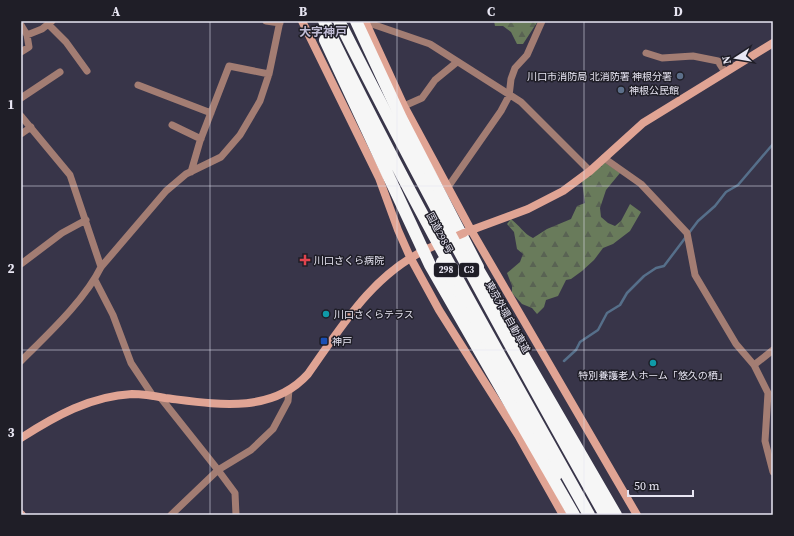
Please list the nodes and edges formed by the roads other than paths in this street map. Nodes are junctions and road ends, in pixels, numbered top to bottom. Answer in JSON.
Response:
{"nodes":[{"id":1,"x":266,"y":21,"type":"edge"},
{"id":2,"x":302,"y":21,"type":"edge"},
{"id":3,"x":318,"y":21,"type":"edge"},
{"id":4,"x":324,"y":21,"type":"edge"},
{"id":5,"x":339,"y":21,"type":"edge"},
{"id":6,"x":347,"y":21,"type":"edge"},
{"id":7,"x":362,"y":21,"type":"edge"},
{"id":8,"x":542,"y":21,"type":"edge"},
{"id":9,"x":280,"y":22,"type":"edge"},
{"id":10,"x":50,"y":23,"type":"edge"},
{"id":11,"x":21,"y":25,"type":"edge"},
{"id":12,"x":27,"y":35,"type":"junction"},
{"id":13,"x":773,"y":43,"type":"edge"},
{"id":14,"x":21,"y":52,"type":"edge"},
{"id":15,"x":646,"y":53,"type":"dead end"},
{"id":16,"x":456,"y":62,"type":"junction"},
{"id":17,"x":86,"y":71,"type":"dead end"},
{"id":18,"x":60,"y":72,"type":"dead end"},
{"id":19,"x":726,"y":72,"type":"junction"},
{"id":20,"x":269,"y":74,"type":"junction"},
{"id":21,"x":138,"y":85,"type":"dead end"},
{"id":22,"x":339,"y":95,"type":"junction"},
{"id":23,"x":509,"y":96,"type":"junction"},
{"id":24,"x":21,"y":98,"type":"edge"},
{"id":25,"x":359,"y":102,"type":"junction"},
{"id":26,"x":404,"y":106,"type":"junction"},
{"id":27,"x":211,"y":113,"type":"junction"},
{"id":28,"x":21,"y":116,"type":"edge"},
{"id":29,"x":387,"y":117,"type":"junction"},
{"id":30,"x":172,"y":125,"type":"dead end"},
{"id":31,"x":31,"y":127,"type":"junction"},
{"id":32,"x":21,"y":134,"type":"edge"},
{"id":33,"x":201,"y":139,"type":"junction"},
{"id":34,"x":408,"y":156,"type":"junction"},
{"id":35,"x":604,"y":158,"type":"junction"},
{"id":36,"x":590,"y":171,"type":"junction"},
{"id":37,"x":192,"y":172,"type":"junction"},
{"id":38,"x":448,"y":187,"type":"junction"},
{"id":39,"x":86,"y":220,"type":"junction"},
{"id":40,"x":467,"y":232,"type":"junction"},
{"id":41,"x":410,"y":257,"type":"junction"},
{"id":42,"x":21,"y":264,"type":"edge"},
{"id":43,"x":101,"y":267,"type":"junction"},
{"id":44,"x":95,"y":280,"type":"junction"},
{"id":45,"x":773,"y":350,"type":"edge"},
{"id":46,"x":21,"y":361,"type":"edge"},
{"id":47,"x":754,"y":365,"type":"junction"},
{"id":48,"x":289,"y":390,"type":"junction"},
{"id":49,"x":156,"y":396,"type":"junction"},
{"id":50,"x":21,"y":438,"type":"edge"},
{"id":51,"x":218,"y":470,"type":"junction"},
{"id":52,"x":773,"y":472,"type":"edge"},
{"id":53,"x":172,"y":515,"type":"edge"},
{"id":54,"x":236,"y":515,"type":"edge"},
{"id":55,"x":563,"y":515,"type":"edge"},
{"id":56,"x":574,"y":515,"type":"edge"},
{"id":57,"x":580,"y":515,"type":"edge"},
{"id":58,"x":589,"y":515,"type":"edge"},
{"id":59,"x":605,"y":515,"type":"edge"},
{"id":60,"x":616,"y":515,"type":"edge"},
{"id":61,"x":622,"y":515,"type":"edge"},
{"id":62,"x":637,"y":515,"type":"edge"}],
"edges":[{"from":1,"to":9,"type":"street"},
{"from":2,"to":22,"type":"street"},
{"from":3,"to":25,"type":"highway","name":"国道298号","number":"298"},
{"from":3,"to":56,"type":"highway","bridge":true},
{"from":4,"to":58,"type":"highway","number":"C3","bridge":true},
{"from":5,"to":29,"type":"highway","name":"東京外環自動車道","number":"C3","bridge":true},
{"from":6,"to":29,"type":"highway","bridge":true},
{"from":7,"to":16,"type":"street"},
{"from":7,"to":26,"type":"street"},
{"from":7,"to":60,"type":"highway","name":"国道298号"},
{"from":8,"to":23,"type":"street"},
{"from":9,"to":20,"type":"street"},
{"from":10,"to":12,"type":"street"},
{"from":10,"to":17,"type":"street"},
{"from":11,"to":12,"type":"street"},
{"from":12,"to":14,"type":"street"},
{"from":13,"to":19,"type":"street"},
{"from":15,"to":19,"type":"street"},
{"from":16,"to":23,"type":"street"},
{"from":16,"to":26,"type":"street"},
{"from":18,"to":24,"type":"street"},
{"from":19,"to":35,"type":"street"},
{"from":20,"to":27,"type":"street"},
{"from":20,"to":37,"type":"street"},
{"from":21,"to":27,"type":"street"},
{"from":22,"to":25,"type":"street"},
{"from":22,"to":41,"type":"street"},
{"from":23,"to":36,"type":"street"},
{"from":23,"to":38,"type":"street"},
{"from":25,"to":57,"type":"highway","name":"国道298号","number":"298"},
{"from":26,"to":38,"type":"street"},
{"from":27,"to":33,"type":"street"},
{"from":28,"to":31,"type":"street"},
{"from":29,"to":34,"type":"highway","name":"東京外環自動車道","number":"C3","bridge":true},
{"from":30,"to":33,"type":"street"},
{"from":31,"to":32,"type":"street"},
{"from":31,"to":39,"type":"street"},
{"from":33,"to":37,"type":"street"},
{"from":34,"to":59,"type":"highway","name":"東京外環自動車道","number":"C3","bridge":true},
{"from":34,"to":61,"type":"highway","bridge":true},
{"from":35,"to":36,"type":"street"},
{"from":35,"to":47,"type":"street"},
{"from":36,"to":40,"type":"street"},
{"from":37,"to":43,"type":"street"},
{"from":38,"to":40,"type":"street"},
{"from":39,"to":42,"type":"street"},
{"from":39,"to":43,"type":"street"},
{"from":40,"to":41,"type":"street","bridge":true},
{"from":40,"to":62,"type":"street"},
{"from":41,"to":48,"type":"street"},
{"from":41,"to":55,"type":"street"},
{"from":43,"to":44,"type":"street"},
{"from":44,"to":46,"type":"street"},
{"from":44,"to":49,"type":"street"},
{"from":45,"to":47,"type":"street"},
{"from":47,"to":52,"type":"street"},
{"from":48,"to":49,"type":"street"},
{"from":48,"to":51,"type":"street"},
{"from":49,"to":50,"type":"street"},
{"from":49,"to":51,"type":"street"},
{"from":51,"to":53,"type":"street"},
{"from":51,"to":54,"type":"street"}]}
